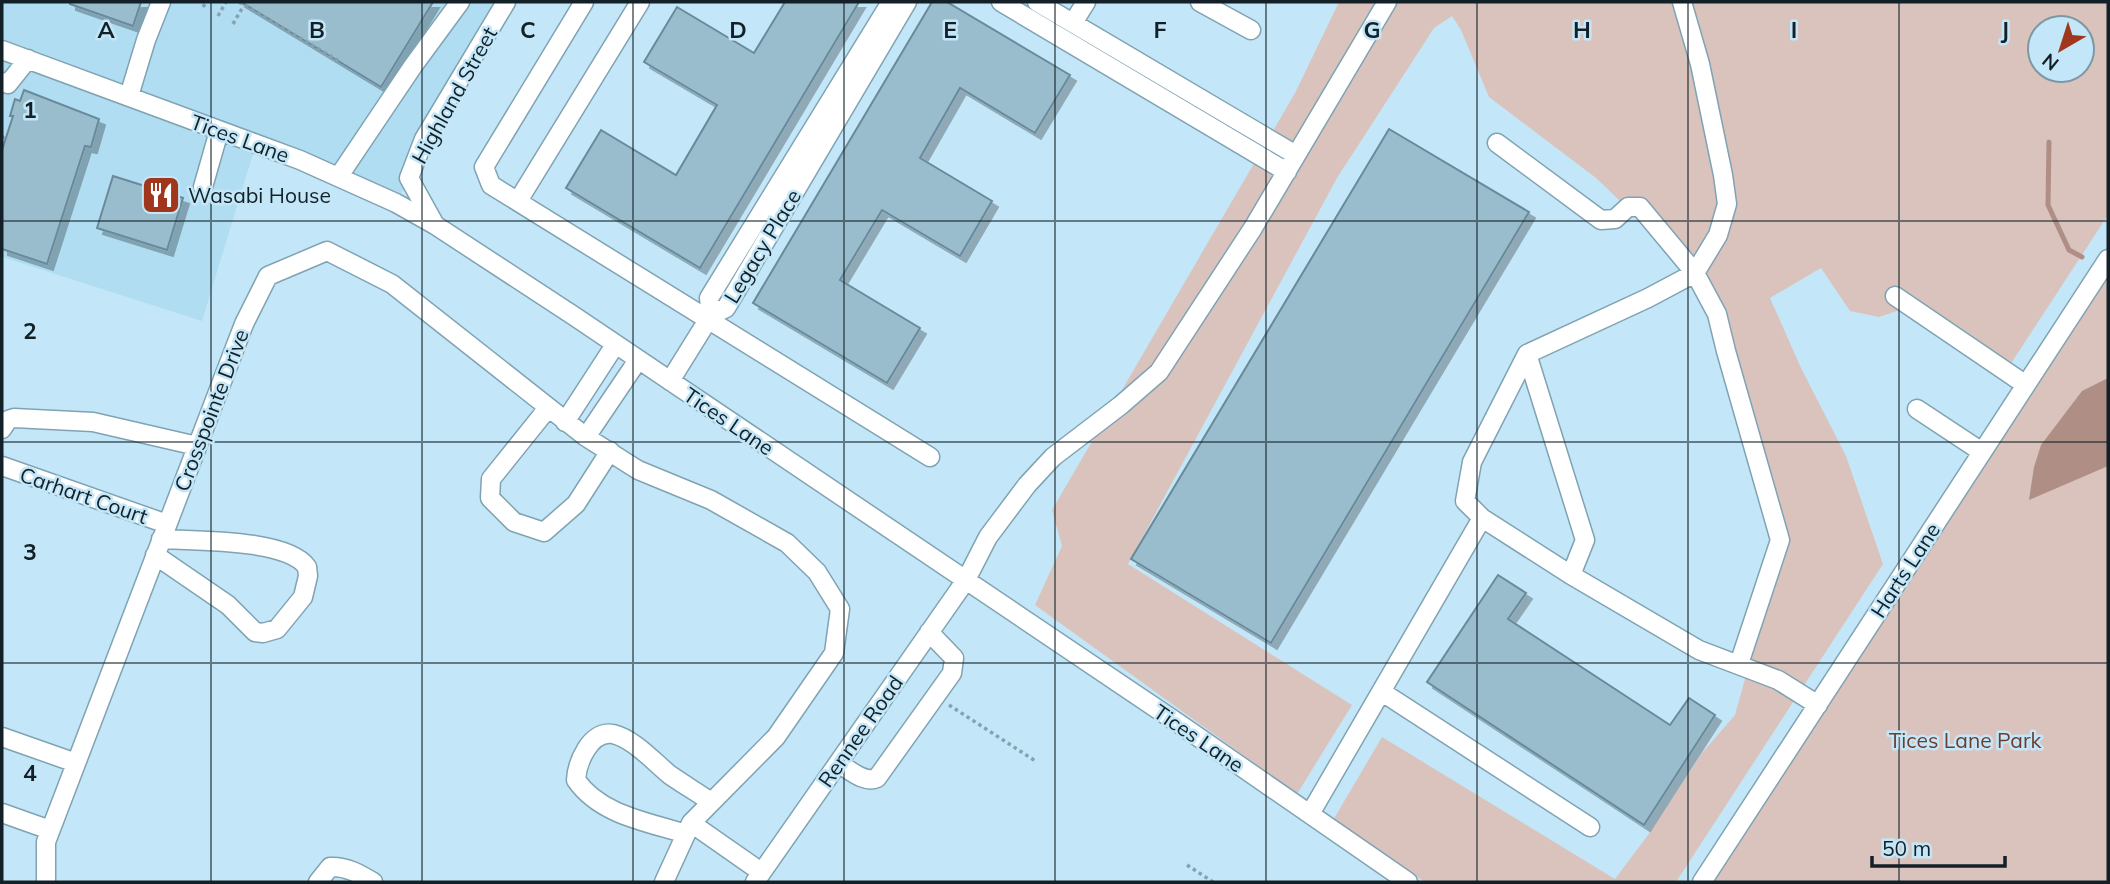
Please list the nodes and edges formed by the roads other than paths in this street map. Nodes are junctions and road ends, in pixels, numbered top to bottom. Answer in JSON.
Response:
{"nodes":[{"id":1,"x":161,"y":2,"type":"edge"},
{"id":2,"x":460,"y":2,"type":"edge"},
{"id":3,"x":506,"y":2,"type":"edge"},
{"id":4,"x":584,"y":2,"type":"edge"},
{"id":5,"x":640,"y":2,"type":"edge"},
{"id":6,"x":891,"y":2,"type":"edge"},
{"id":7,"x":907,"y":2,"type":"edge"},
{"id":8,"x":1001,"y":2,"type":"edge"},
{"id":9,"x":1037,"y":2,"type":"edge"},
{"id":10,"x":1086,"y":2,"type":"edge"},
{"id":11,"x":1200,"y":2,"type":"edge"},
{"id":12,"x":1387,"y":2,"type":"edge"},
{"id":13,"x":1682,"y":2,"type":"edge"},
{"id":14,"x":1073,"y":23,"type":"junction"},
{"id":15,"x":1251,"y":30,"type":"dead end"},
{"id":16,"x":1096,"y":37,"type":"junction"},
{"id":17,"x":2,"y":50,"type":"edge"},
{"id":18,"x":1086,"y":53,"type":"junction"},
{"id":19,"x":28,"y":59,"type":"junction"},
{"id":20,"x":5,"y":83,"type":"edge"},
{"id":21,"x":128,"y":96,"type":"junction"},
{"id":22,"x":219,"y":131,"type":"junction"},
{"id":23,"x":1497,"y":143,"type":"dead end"},
{"id":24,"x":1296,"y":156,"type":"junction"},
{"id":25,"x":1287,"y":172,"type":"junction"},
{"id":26,"x":339,"y":176,"type":"junction"},
{"id":27,"x":203,"y":187,"type":"dead end"},
{"id":28,"x":517,"y":201,"type":"junction"},
{"id":29,"x":435,"y":225,"type":"junction"},
{"id":30,"x":2108,"y":259,"type":"edge"},
{"id":31,"x":1695,"y":273,"type":"junction"},
{"id":32,"x":1895,"y":296,"type":"dead end"},
{"id":33,"x":710,"y":317,"type":"junction"},
{"id":34,"x":615,"y":345,"type":"junction"},
{"id":35,"x":1527,"y":354,"type":"junction"},
{"id":36,"x":638,"y":359,"type":"junction"},
{"id":37,"x":670,"y":381,"type":"junction"},
{"id":38,"x":2026,"y":385,"type":"junction"},
{"id":39,"x":548,"y":408,"type":"junction"},
{"id":40,"x":1917,"y":410,"type":"dead end"},
{"id":41,"x":565,"y":422,"type":"junction"},
{"id":42,"x":2,"y":429,"type":"edge"},
{"id":43,"x":586,"y":437,"type":"junction"},
{"id":44,"x":197,"y":446,"type":"junction"},
{"id":45,"x":610,"y":451,"type":"junction"},
{"id":46,"x":1982,"y":452,"type":"junction"},
{"id":47,"x":930,"y":457,"type":"dead end"},
{"id":48,"x":2,"y":466,"type":"edge"},
{"id":49,"x":1482,"y":518,"type":"junction"},
{"id":50,"x":161,"y":539,"type":"junction"},
{"id":51,"x":1571,"y":575,"type":"junction"},
{"id":52,"x":966,"y":580,"type":"junction"},
{"id":53,"x":929,"y":632,"type":"junction"},
{"id":54,"x":1739,"y":664,"type":"junction"},
{"id":55,"x":1382,"y":692,"type":"junction"},
{"id":56,"x":1818,"y":705,"type":"junction"},
{"id":57,"x":2,"y":737,"type":"edge"},
{"id":58,"x":76,"y":763,"type":"junction"},
{"id":59,"x":838,"y":763,"type":"junction"},
{"id":60,"x":711,"y":802,"type":"junction"},
{"id":61,"x":2,"y":813,"type":"edge"},
{"id":62,"x":1310,"y":814,"type":"junction"},
{"id":63,"x":1590,"y":827,"type":"dead end"},
{"id":64,"x":688,"y":829,"type":"junction"},
{"id":65,"x":50,"y":830,"type":"junction"},
{"id":66,"x":758,"y":877,"type":"edge"},
{"id":67,"x":1403,"y":881,"type":"edge"},
{"id":68,"x":46,"y":882,"type":"edge"},
{"id":69,"x":318,"y":882,"type":"edge"},
{"id":70,"x":373,"y":882,"type":"edge"},
{"id":71,"x":664,"y":882,"type":"edge"},
{"id":72,"x":1702,"y":882,"type":"edge"}],
"edges":[{"from":1,"to":21,"type":"street"},
{"from":2,"to":26,"type":"street"},
{"from":3,"to":29,"type":"street","name":"Highland Street"},
{"from":4,"to":28,"type":"street"},
{"from":5,"to":28,"type":"street"},
{"from":6,"to":33,"type":"street","name":"Legacy Place"},
{"from":7,"to":33,"type":"street","name":"Legacy Place"},
{"from":8,"to":18,"type":"street"},
{"from":9,"to":14,"type":"street"},
{"from":10,"to":14,"type":"street"},
{"from":11,"to":15,"type":"street"},
{"from":12,"to":24,"type":"street","name":"Rennee Road"},
{"from":13,"to":31,"type":"street"},
{"from":14,"to":16,"type":"street"},
{"from":16,"to":18,"type":"street"},
{"from":16,"to":24,"type":"street"},
{"from":17,"to":19,"type":"street","name":"Tices Lane"},
{"from":18,"to":25,"type":"street"},
{"from":19,"to":20,"type":"street"},
{"from":19,"to":21,"type":"street","name":"Tices Lane"},
{"from":21,"to":22,"type":"street","name":"Tices Lane"},
{"from":22,"to":26,"type":"street","name":"Tices Lane"},
{"from":22,"to":27,"type":"street"},
{"from":23,"to":31,"type":"street"},
{"from":24,"to":25,"type":"street","name":"Rennee Road"},
{"from":25,"to":52,"type":"street","name":"Rennee Road"},
{"from":26,"to":29,"type":"street","name":"Tices Lane"},
{"from":28,"to":33,"type":"street"},
{"from":29,"to":34,"type":"street","name":"Tices Lane"},
{"from":30,"to":38,"type":"street","name":"Harts Lane"},
{"from":31,"to":35,"type":"street"},
{"from":31,"to":54,"type":"street"},
{"from":32,"to":38,"type":"street"},
{"from":33,"to":37,"type":"street"},
{"from":33,"to":47,"type":"street"},
{"from":34,"to":36,"type":"street","name":"Tices Lane"},
{"from":34,"to":41,"type":"street"},
{"from":35,"to":49,"type":"street"},
{"from":35,"to":51,"type":"street"},
{"from":36,"to":37,"type":"street","name":"Tices Lane"},
{"from":36,"to":43,"type":"street"},
{"from":37,"to":52,"type":"street","name":"Tices Lane"},
{"from":38,"to":46,"type":"street","name":"Harts Lane"},
{"from":39,"to":41,"type":"street","name":"Crosspointe Drive"},
{"from":39,"to":44,"type":"street","name":"Crosspointe Drive"},
{"from":39,"to":45,"type":"street"},
{"from":40,"to":46,"type":"street"},
{"from":41,"to":43,"type":"street","name":"Crosspointe Drive"},
{"from":42,"to":44,"type":"street"},
{"from":43,"to":45,"type":"street","name":"Crosspointe Drive"},
{"from":44,"to":50,"type":"street","name":"Crosspointe Drive"},
{"from":45,"to":60,"type":"street","name":"Crosspointe Drive"},
{"from":46,"to":56,"type":"street","name":"Harts Lane"},
{"from":48,"to":50,"type":"street","name":"Carhart Court"},
{"from":49,"to":51,"type":"street"},
{"from":49,"to":55,"type":"street"},
{"from":50,"to":50,"type":"street"},
{"from":50,"to":58,"type":"street","name":"Crosspointe Drive"},
{"from":51,"to":54,"type":"street"},
{"from":52,"to":53,"type":"street","name":"Rennee Road"},
{"from":52,"to":62,"type":"street","name":"Tices Lane"},
{"from":53,"to":59,"type":"street","name":"Rennee Road"},
{"from":53,"to":59,"type":"street"},
{"from":54,"to":56,"type":"street"},
{"from":55,"to":62,"type":"street"},
{"from":55,"to":63,"type":"street"},
{"from":56,"to":72,"type":"street","name":"Harts Lane"},
{"from":57,"to":58,"type":"street"},
{"from":58,"to":65,"type":"street","name":"Crosspointe Drive"},
{"from":59,"to":66,"type":"street","name":"Rennee Road"},
{"from":60,"to":64,"type":"street","name":"Crosspointe Drive"},
{"from":60,"to":64,"type":"street"},
{"from":61,"to":65,"type":"street"},
{"from":62,"to":67,"type":"street","name":"Tices Lane"},
{"from":64,"to":66,"type":"street"},
{"from":64,"to":71,"type":"street","name":"Crosspointe Drive"},
{"from":65,"to":68,"type":"street","name":"Crosspointe Drive"},
{"from":69,"to":70,"type":"street"}]}
